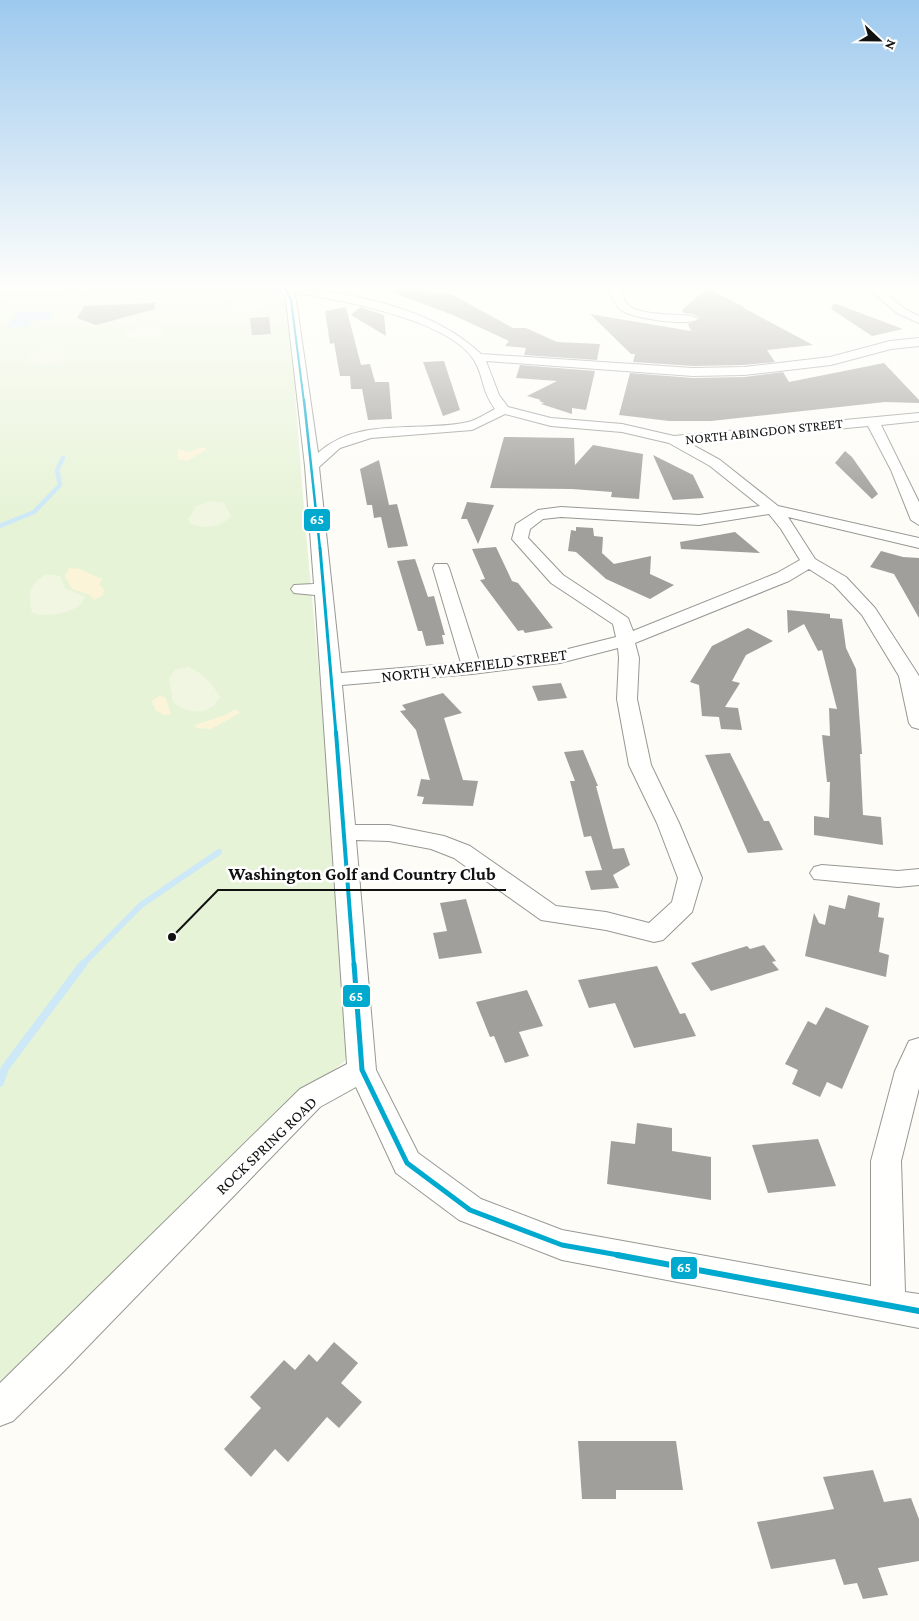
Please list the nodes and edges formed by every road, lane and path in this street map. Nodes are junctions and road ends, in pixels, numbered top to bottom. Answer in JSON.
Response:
{"nodes":[{"id":1,"x":298,"y":360,"type":"edge"},
{"id":2,"x":479,"y":360,"type":"edge"},
{"id":3,"x":516,"y":360,"type":"edge"},
{"id":4,"x":831,"y":360,"type":"edge"},
{"id":5,"x":503,"y":410,"type":"junction"},
{"id":6,"x":919,"y":417,"type":"edge"},
{"id":7,"x":872,"y":420,"type":"junction"},
{"id":8,"x":551,"y":422,"type":"junction"},
{"id":9,"x":472,"y":426,"type":"junction"},
{"id":10,"x":674,"y":440,"type":"junction"},
{"id":11,"x":335,"y":445,"type":"junction"},
{"id":12,"x":309,"y":447,"type":"junction"},
{"id":13,"x":312,"y":466,"type":"junction"},
{"id":14,"x":773,"y":509,"type":"junction"},
{"id":15,"x":919,"y":520,"type":"edge"},
{"id":16,"x":919,"y":543,"type":"edge"},
{"id":17,"x":809,"y":562,"type":"junction"},
{"id":18,"x":441,"y":568,"type":"dead end"},
{"id":19,"x":300,"y":589,"type":"dead end"},
{"id":20,"x":324,"y":590,"type":"junction"},
{"id":21,"x":624,"y":641,"type":"junction"},
{"id":22,"x":472,"y":668,"type":"junction"},
{"id":23,"x":332,"y":680,"type":"junction"},
{"id":24,"x":919,"y":723,"type":"edge"},
{"id":25,"x":344,"y":832,"type":"junction"},
{"id":26,"x":822,"y":873,"type":"dead end"},
{"id":27,"x":919,"y":877,"type":"edge"},
{"id":28,"x":919,"y":1049,"type":"edge"},
{"id":29,"x":362,"y":1070,"type":"junction"},
{"id":30,"x":888,"y":1306,"type":"junction"},
{"id":31,"x":919,"y":1311,"type":"edge"},
{"id":32,"x":0,"y":1408,"type":"edge"}],
"edges":[{"from":1,"to":12,"type":"street"},
{"from":2,"to":5,"type":"street"},
{"from":3,"to":4,"type":"street"},
{"from":5,"to":8,"type":"street","name":"NORTH ABINGDON STREET"},
{"from":5,"to":9,"type":"street","name":"NORTH ABINGDON STREET"},
{"from":6,"to":7,"type":"street","name":"NORTH ABINGDON STREET"},
{"from":7,"to":10,"type":"street","name":"NORTH ABINGDON STREET"},
{"from":7,"to":15,"type":"street"},
{"from":8,"to":9,"type":"street","name":"NORTH ABINGDON STREET"},
{"from":8,"to":10,"type":"street","name":"NORTH ABINGDON STREET"},
{"from":9,"to":11,"type":"street","name":"NORTH ABINGDON STREET"},
{"from":10,"to":14,"type":"street"},
{"from":11,"to":12,"type":"street","name":"NORTH ABINGDON STREET"},
{"from":11,"to":13,"type":"street","name":"NORTH ABINGDON STREET"},
{"from":12,"to":13,"type":"street"},
{"from":13,"to":20,"type":"street"},
{"from":14,"to":16,"type":"street"},
{"from":14,"to":17,"type":"street"},
{"from":14,"to":21,"type":"street"},
{"from":17,"to":21,"type":"street","name":"NORTH WAKEFIELD STREET"},
{"from":17,"to":24,"type":"street"},
{"from":18,"to":22,"type":"street"},
{"from":19,"to":20,"type":"street"},
{"from":20,"to":23,"type":"street"},
{"from":21,"to":22,"type":"street","name":"NORTH WAKEFIELD STREET"},
{"from":21,"to":25,"type":"street"},
{"from":22,"to":23,"type":"street","name":"NORTH WAKEFIELD STREET"},
{"from":23,"to":25,"type":"street"},
{"from":25,"to":29,"type":"street"},
{"from":26,"to":27,"type":"street"},
{"from":28,"to":30,"type":"street"},
{"from":29,"to":30,"type":"street"},
{"from":29,"to":32,"type":"street","name":"ROCK SPRING ROAD"},
{"from":30,"to":31,"type":"street"}]}
